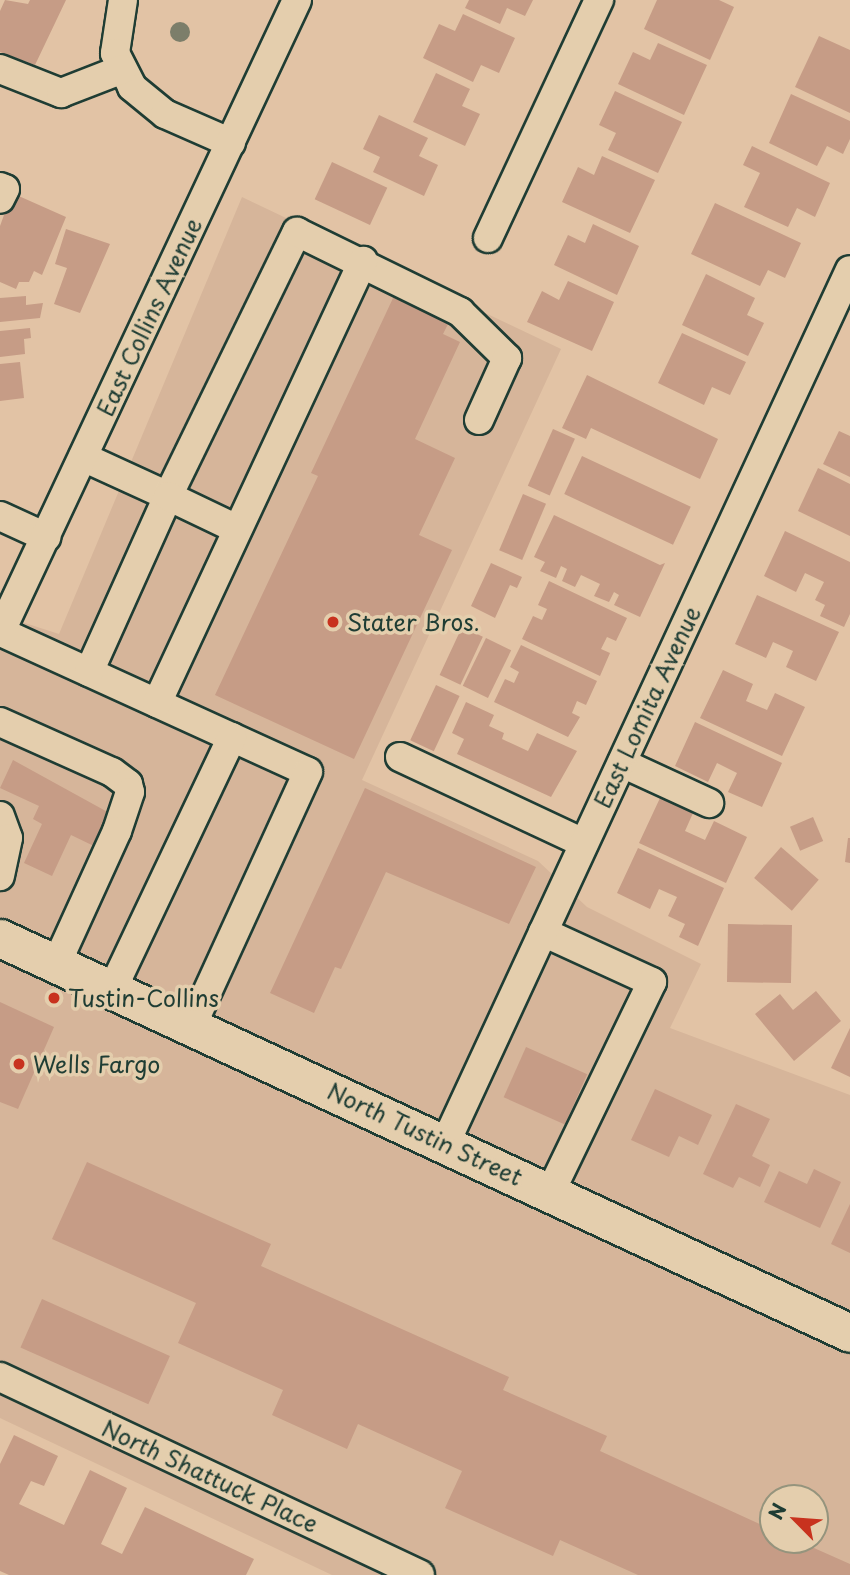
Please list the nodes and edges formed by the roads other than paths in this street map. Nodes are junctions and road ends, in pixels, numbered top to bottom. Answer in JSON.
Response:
{"nodes":[{"id":1,"x":123,"y":0,"type":"edge"},
{"id":2,"x":297,"y":0,"type":"edge"},
{"id":3,"x":599,"y":0,"type":"edge"},
{"id":4,"x":0,"y":69,"type":"edge"},
{"id":5,"x":123,"y":69,"type":"junction"},
{"id":6,"x":231,"y":143,"type":"junction"},
{"id":7,"x":0,"y":187,"type":"edge"},
{"id":8,"x":0,"y":199,"type":"edge"},
{"id":9,"x":488,"y":238,"type":"dead end"},
{"id":10,"x":363,"y":261,"type":"junction"},
{"id":11,"x":850,"y":270,"type":"edge"},
{"id":12,"x":479,"y":420,"type":"dead end"},
{"id":13,"x":83,"y":457,"type":"junction"},
{"id":14,"x":167,"y":496,"type":"junction"},
{"id":15,"x":0,"y":516,"type":"edge"},
{"id":16,"x":237,"y":529,"type":"junction"},
{"id":17,"x":46,"y":537,"type":"junction"},
{"id":18,"x":0,"y":632,"type":"edge"},
{"id":19,"x":89,"y":672,"type":"junction"},
{"id":20,"x":157,"y":703,"type":"junction"},
{"id":21,"x":0,"y":722,"type":"edge"},
{"id":22,"x":232,"y":737,"type":"junction"},
{"id":23,"x":400,"y":757,"type":"dead end"},
{"id":24,"x":622,"y":763,"type":"junction"},
{"id":25,"x":709,"y":803,"type":"dead end"},
{"id":26,"x":0,"y":816,"type":"edge"},
{"id":27,"x":584,"y":843,"type":"junction"},
{"id":28,"x":0,"y":876,"type":"edge"},
{"id":29,"x":543,"y":932,"type":"junction"},
{"id":30,"x":0,"y":938,"type":"edge"},
{"id":31,"x":56,"y":965,"type":"junction"},
{"id":32,"x":112,"y":989,"type":"junction"},
{"id":33,"x":192,"y":1025,"type":"junction"},
{"id":34,"x":445,"y":1144,"type":"junction"},
{"id":35,"x":550,"y":1193,"type":"junction"},
{"id":36,"x":850,"y":1333,"type":"edge"},
{"id":37,"x":0,"y":1377,"type":"edge"},
{"id":38,"x":420,"y":1575,"type":"edge"}],
"edges":[{"from":1,"to":5,"type":"street"},
{"from":2,"to":6,"type":"street","name":"East Collins Avenue"},
{"from":3,"to":9,"type":"street"},
{"from":4,"to":5,"type":"street"},
{"from":5,"to":6,"type":"street"},
{"from":6,"to":13,"type":"street","name":"East Collins Avenue"},
{"from":7,"to":8,"type":"street"},
{"from":10,"to":12,"type":"street"},
{"from":10,"to":14,"type":"street"},
{"from":10,"to":16,"type":"street"},
{"from":11,"to":24,"type":"street","name":"East Lomita Avenue"},
{"from":13,"to":14,"type":"street"},
{"from":13,"to":17,"type":"street","name":"East Collins Avenue"},
{"from":14,"to":16,"type":"street"},
{"from":14,"to":19,"type":"street"},
{"from":15,"to":17,"type":"street"},
{"from":16,"to":20,"type":"street"},
{"from":17,"to":18,"type":"street","name":"East Collins Avenue"},
{"from":18,"to":19,"type":"street"},
{"from":19,"to":20,"type":"street"},
{"from":20,"to":22,"type":"street"},
{"from":21,"to":31,"type":"street"},
{"from":22,"to":32,"type":"street"},
{"from":22,"to":33,"type":"street"},
{"from":23,"to":27,"type":"street"},
{"from":24,"to":25,"type":"street"},
{"from":24,"to":27,"type":"street","name":"East Lomita Avenue"},
{"from":26,"to":28,"type":"street"},
{"from":27,"to":29,"type":"street","name":"East Lomita Avenue"},
{"from":29,"to":34,"type":"street","name":"East Lomita Avenue"},
{"from":29,"to":35,"type":"street"},
{"from":30,"to":31,"type":"main road","name":"North Tustin Street"},
{"from":31,"to":32,"type":"main road","name":"North Tustin Street"},
{"from":32,"to":33,"type":"main road","name":"North Tustin Street"},
{"from":33,"to":34,"type":"main road","name":"North Tustin Street"},
{"from":34,"to":35,"type":"main road","name":"North Tustin Street"},
{"from":35,"to":36,"type":"main road","name":"North Tustin Street"},
{"from":37,"to":38,"type":"street","name":"North Shattuck Place"}]}
